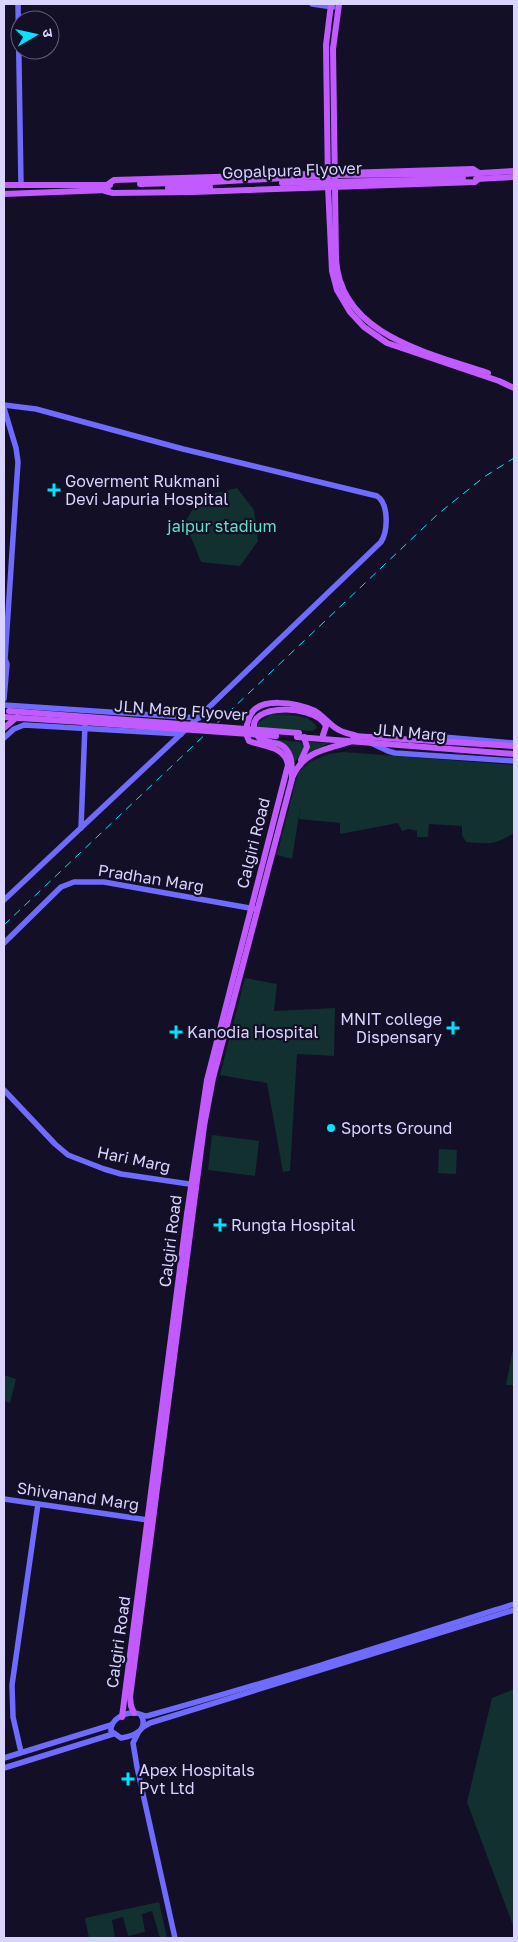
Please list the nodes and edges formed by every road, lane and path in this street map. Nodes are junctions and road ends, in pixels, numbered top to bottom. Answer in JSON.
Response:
{"nodes":[{"id":1,"x":18,"y":4,"type":"edge"},
{"id":2,"x":312,"y":4,"type":"edge"},
{"id":3,"x":330,"y":5,"type":"edge"},
{"id":4,"x":338,"y":6,"type":"edge"},
{"id":5,"x":394,"y":170,"type":"junction"},
{"id":6,"x":332,"y":172,"type":"junction"},
{"id":7,"x":514,"y":172,"type":"edge"},
{"id":8,"x":288,"y":174,"type":"junction"},
{"id":9,"x":464,"y":176,"type":"junction"},
{"id":10,"x":479,"y":176,"type":"junction"},
{"id":11,"x":514,"y":178,"type":"edge"},
{"id":12,"x":395,"y":184,"type":"junction"},
{"id":13,"x":21,"y":185,"type":"junction"},
{"id":14,"x":4,"y":186,"type":"edge"},
{"id":15,"x":332,"y":186,"type":"junction"},
{"id":16,"x":106,"y":188,"type":"junction"},
{"id":17,"x":289,"y":189,"type":"junction"},
{"id":18,"x":4,"y":194,"type":"edge"},
{"id":19,"x":386,"y":339,"type":"junction"},
{"id":20,"x":514,"y":384,"type":"edge"},
{"id":21,"x":514,"y":388,"type":"edge"},
{"id":22,"x":4,"y":406,"type":"edge"},
{"id":23,"x":4,"y":658,"type":"edge"},
{"id":24,"x":4,"y":700,"type":"edge"},
{"id":25,"x":4,"y":705,"type":"edge"},
{"id":26,"x":7,"y":710,"type":"edge"},
{"id":27,"x":85,"y":710,"type":"junction"},
{"id":28,"x":4,"y":717,"type":"edge"},
{"id":29,"x":20,"y":717,"type":"junction"},
{"id":30,"x":199,"y":718,"type":"junction"},
{"id":31,"x":4,"y":728,"type":"edge"},
{"id":32,"x":84,"y":728,"type":"junction"},
{"id":33,"x":182,"y":734,"type":"junction"},
{"id":34,"x":324,"y":735,"type":"junction"},
{"id":35,"x":300,"y":736,"type":"junction"},
{"id":36,"x":4,"y":738,"type":"edge"},
{"id":37,"x":356,"y":739,"type":"junction"},
{"id":38,"x":410,"y":740,"type":"junction"},
{"id":39,"x":370,"y":742,"type":"junction"},
{"id":40,"x":514,"y":743,"type":"edge"},
{"id":41,"x":514,"y":746,"type":"edge"},
{"id":42,"x":514,"y":754,"type":"edge"},
{"id":43,"x":514,"y":761,"type":"edge"},
{"id":44,"x":288,"y":771,"type":"junction"},
{"id":45,"x":292,"y":778,"type":"junction"},
{"id":46,"x":81,"y":828,"type":"junction"},
{"id":47,"x":260,"y":884,"type":"junction"},
{"id":48,"x":4,"y":900,"type":"edge"},
{"id":49,"x":254,"y":909,"type":"junction"},
{"id":50,"x":4,"y":943,"type":"edge"},
{"id":51,"x":4,"y":1090,"type":"edge"},
{"id":52,"x":194,"y":1184,"type":"junction"},
{"id":53,"x":4,"y":1499,"type":"edge"},
{"id":54,"x":38,"y":1504,"type":"junction"},
{"id":55,"x":148,"y":1520,"type":"junction"},
{"id":56,"x":514,"y":1604,"type":"edge"},
{"id":57,"x":514,"y":1610,"type":"edge"},
{"id":58,"x":387,"y":1648,"type":"junction"},
{"id":59,"x":138,"y":1714,"type":"junction"},
{"id":60,"x":122,"y":1717,"type":"junction"},
{"id":61,"x":111,"y":1725,"type":"junction"},
{"id":62,"x":140,"y":1730,"type":"junction"},
{"id":63,"x":114,"y":1734,"type":"junction"},
{"id":64,"x":121,"y":1738,"type":"junction"},
{"id":65,"x":134,"y":1749,"type":"junction"},
{"id":66,"x":21,"y":1752,"type":"junction"},
{"id":67,"x":4,"y":1758,"type":"edge"},
{"id":68,"x":4,"y":1768,"type":"edge"},
{"id":69,"x":175,"y":1938,"type":"edge"}],
"edges":[{"from":1,"to":13,"type":"street"},
{"from":2,"to":3,"type":"street"},
{"from":3,"to":4,"type":"street"},
{"from":3,"to":6,"type":"main road"},
{"from":4,"to":6,"type":"main road"},
{"from":5,"to":6,"type":"main road"},
{"from":5,"to":10,"type":"main road"},
{"from":5,"to":12,"type":"main road"},
{"from":6,"to":8,"type":"main road"},
{"from":6,"to":15,"type":"main road"},
{"from":7,"to":10,"type":"main road"},
{"from":8,"to":16,"type":"main road"},
{"from":8,"to":17,"type":"main road"},
{"from":9,"to":10,"type":"main road","name":"Gopalpura Flyover"},
{"from":9,"to":16,"type":"main road","name":"Gopalpura Flyover","bridge":true},
{"from":9,"to":16,"type":"main road","name":"Gopalpura Flyover","bridge":true},
{"from":10,"to":11,"type":"main road"},
{"from":10,"to":12,"type":"main road"},
{"from":12,"to":15,"type":"main road"},
{"from":13,"to":14,"type":"main road"},
{"from":13,"to":16,"type":"main road"},
{"from":15,"to":17,"type":"main road"},
{"from":15,"to":19,"type":"main road"},
{"from":16,"to":17,"type":"main road"},
{"from":16,"to":18,"type":"main road"},
{"from":19,"to":20,"type":"main road"},
{"from":19,"to":21,"type":"main road"},
{"from":22,"to":23,"type":"street"},
{"from":22,"to":30,"type":"street"},
{"from":23,"to":24,"type":"street"},
{"from":25,"to":27,"type":"street"},
{"from":26,"to":35,"type":"main road","name":"JLN Marg Flyover","bridge":true},
{"from":27,"to":30,"type":"street"},
{"from":27,"to":32,"type":"street"},
{"from":28,"to":29,"type":"main road","name":"JLN Marg Flyover"},
{"from":29,"to":31,"type":"main road"},
{"from":29,"to":35,"type":"main road","name":"JLN Marg Flyover","bridge":true},
{"from":30,"to":33,"type":"street"},
{"from":32,"to":33,"type":"street"},
{"from":32,"to":36,"type":"street"},
{"from":32,"to":46,"type":"street"},
{"from":33,"to":46,"type":"street"},
{"from":34,"to":35,"type":"main road","name":"JLN Marg Flyover"},
{"from":34,"to":37,"type":"main road","name":"JLN Marg Flyover"},
{"from":34,"to":44,"type":"main road"},
{"from":35,"to":37,"type":"main road","name":"JLN Marg"},
{"from":35,"to":44,"type":"main road"},
{"from":37,"to":38,"type":"main road","name":"JLN Marg"},
{"from":37,"to":39,"type":"main road","name":"JLN Marg"},
{"from":37,"to":44,"type":"main road"},
{"from":37,"to":45,"type":"main road"},
{"from":38,"to":40,"type":"street"},
{"from":38,"to":41,"type":"main road","name":"JLN Marg"},
{"from":39,"to":42,"type":"main road","name":"JLN Marg"},
{"from":39,"to":43,"type":"street"},
{"from":44,"to":45,"type":"main road"},
{"from":44,"to":47,"type":"main road","name":"Calgiri Road"},
{"from":45,"to":47,"type":"main road","name":"Calgiri Road"},
{"from":46,"to":48,"type":"street"},
{"from":47,"to":49,"type":"main road","name":"Calgiri Road"},
{"from":49,"to":50,"type":"street","name":"Pradhan Marg"},
{"from":49,"to":52,"type":"main road","name":"Calgiri Road"},
{"from":51,"to":52,"type":"street","name":"Hari Marg"},
{"from":52,"to":55,"type":"main road","name":"Calgiri Road"},
{"from":52,"to":59,"type":"main road","name":"Calgiri Road"},
{"from":53,"to":54,"type":"street","name":"Shivanand Marg"},
{"from":54,"to":55,"type":"street","name":"Shivanand Marg"},
{"from":54,"to":66,"type":"street"},
{"from":55,"to":60,"type":"main road","name":"Calgiri Road"},
{"from":56,"to":58,"type":"street"},
{"from":57,"to":58,"type":"street"},
{"from":58,"to":59,"type":"street"},
{"from":58,"to":62,"type":"street"},
{"from":59,"to":60,"type":"street"},
{"from":59,"to":62,"type":"street"},
{"from":60,"to":61,"type":"street"},
{"from":61,"to":63,"type":"street"},
{"from":61,"to":66,"type":"street"},
{"from":62,"to":64,"type":"street"},
{"from":62,"to":65,"type":"street"},
{"from":63,"to":64,"type":"street"},
{"from":63,"to":68,"type":"street"},
{"from":64,"to":65,"type":"street"},
{"from":65,"to":69,"type":"street"},
{"from":66,"to":67,"type":"street"}]}
